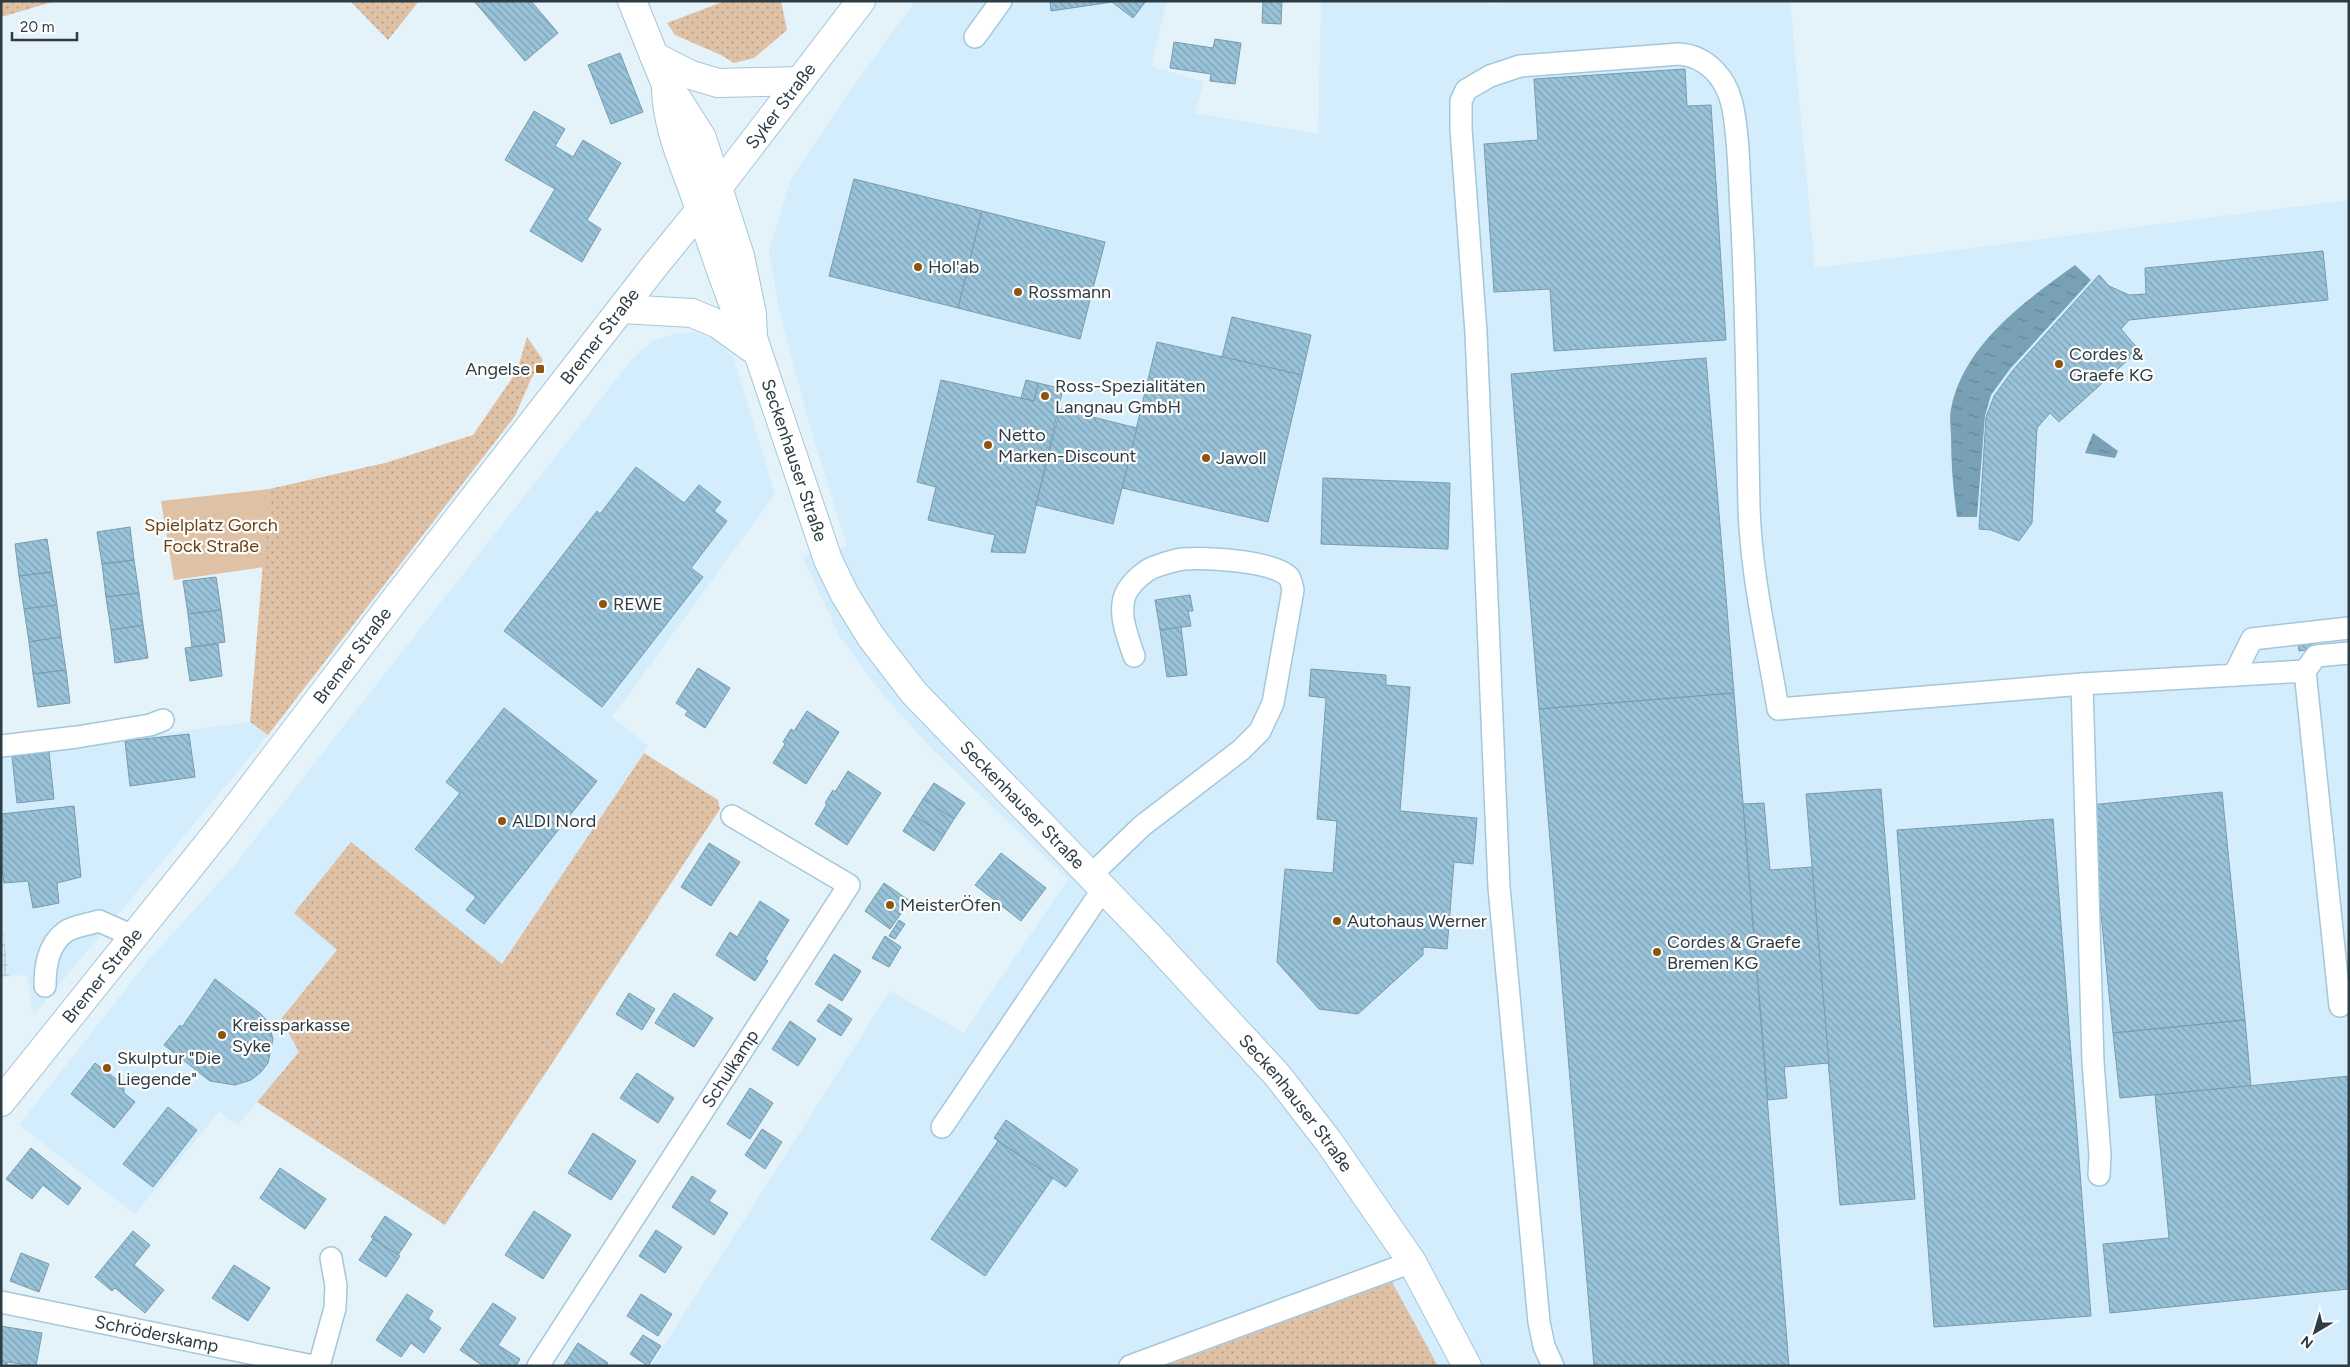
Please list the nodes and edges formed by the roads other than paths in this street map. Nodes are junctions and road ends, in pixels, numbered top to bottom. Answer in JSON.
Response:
{"nodes":[{"id":1,"x":632,"y":1,"type":"edge"},
{"id":2,"x":861,"y":1,"type":"edge"},
{"id":3,"x":1001,"y":1,"type":"edge"},
{"id":4,"x":974,"y":37,"type":"dead end"},
{"id":5,"x":654,"y":56,"type":"junction"},
{"id":6,"x":800,"y":80,"type":"junction"},
{"id":7,"x":666,"y":86,"type":"junction"},
{"id":8,"x":718,"y":188,"type":"junction"},
{"id":9,"x":700,"y":210,"type":"junction"},
{"id":10,"x":622,"y":309,"type":"junction"},
{"id":11,"x":756,"y":346,"type":"junction"},
{"id":12,"x":2349,"y":628,"type":"edge"},
{"id":13,"x":2349,"y":653,"type":"edge"},
{"id":14,"x":1134,"y":656,"type":"dead end"},
{"id":15,"x":2305,"y":671,"type":"junction"},
{"id":16,"x":2234,"y":675,"type":"junction"},
{"id":17,"x":2082,"y":684,"type":"junction"},
{"id":18,"x":163,"y":720,"type":"dead end"},
{"id":19,"x":1,"y":746,"type":"edge"},
{"id":20,"x":732,"y":816,"type":"dead end"},
{"id":21,"x":1097,"y":883,"type":"junction"},
{"id":22,"x":133,"y":936,"type":"junction"},
{"id":23,"x":45,"y":986,"type":"dead end"},
{"id":24,"x":2340,"y":1006,"type":"dead end"},
{"id":25,"x":1,"y":1102,"type":"edge"},
{"id":26,"x":942,"y":1126,"type":"dead end"},
{"id":27,"x":2099,"y":1175,"type":"dead end"},
{"id":28,"x":331,"y":1258,"type":"dead end"},
{"id":29,"x":1412,"y":1262,"type":"junction"},
{"id":30,"x":1,"y":1302,"type":"edge"},
{"id":31,"x":313,"y":1366,"type":"edge"},
{"id":32,"x":319,"y":1366,"type":"edge"},
{"id":33,"x":538,"y":1366,"type":"edge"},
{"id":34,"x":1130,"y":1366,"type":"edge"},
{"id":35,"x":1467,"y":1366,"type":"edge"},
{"id":36,"x":1553,"y":1366,"type":"edge"}],
"edges":[{"from":1,"to":5,"type":"main road"},
{"from":2,"to":6,"type":"main road","name":"Syker Straße"},
{"from":3,"to":4,"type":"street"},
{"from":5,"to":6,"type":"main road"},
{"from":5,"to":7,"type":"main road"},
{"from":6,"to":8,"type":"main road","name":"Syker Straße"},
{"from":7,"to":8,"type":"main road"},
{"from":7,"to":9,"type":"main road"},
{"from":8,"to":9,"type":"main road","name":"Syker Straße"},
{"from":8,"to":11,"type":"main road"},
{"from":9,"to":10,"type":"main road","name":"Bremer Straße"},
{"from":9,"to":11,"type":"main road"},
{"from":10,"to":11,"type":"main road"},
{"from":10,"to":22,"type":"main road","name":"Bremer Straße"},
{"from":11,"to":21,"type":"main road","name":"Seckenhauser Straße"},
{"from":12,"to":16,"type":"street"},
{"from":13,"to":15,"type":"street"},
{"from":14,"to":21,"type":"street"},
{"from":15,"to":16,"type":"street"},
{"from":15,"to":24,"type":"street"},
{"from":16,"to":17,"type":"street"},
{"from":17,"to":27,"type":"street"},
{"from":17,"to":36,"type":"street"},
{"from":18,"to":19,"type":"street"},
{"from":20,"to":33,"type":"street","name":"Schulkamp"},
{"from":21,"to":26,"type":"street"},
{"from":21,"to":29,"type":"main road","name":"Seckenhauser Straße"},
{"from":22,"to":23,"type":"street"},
{"from":22,"to":25,"type":"main road","name":"Bremer Straße"},
{"from":28,"to":32,"type":"street"},
{"from":29,"to":34,"type":"street"},
{"from":29,"to":35,"type":"main road","name":"Seckenhauser Straße"},
{"from":30,"to":31,"type":"street","name":"Schröderskamp"}]}
